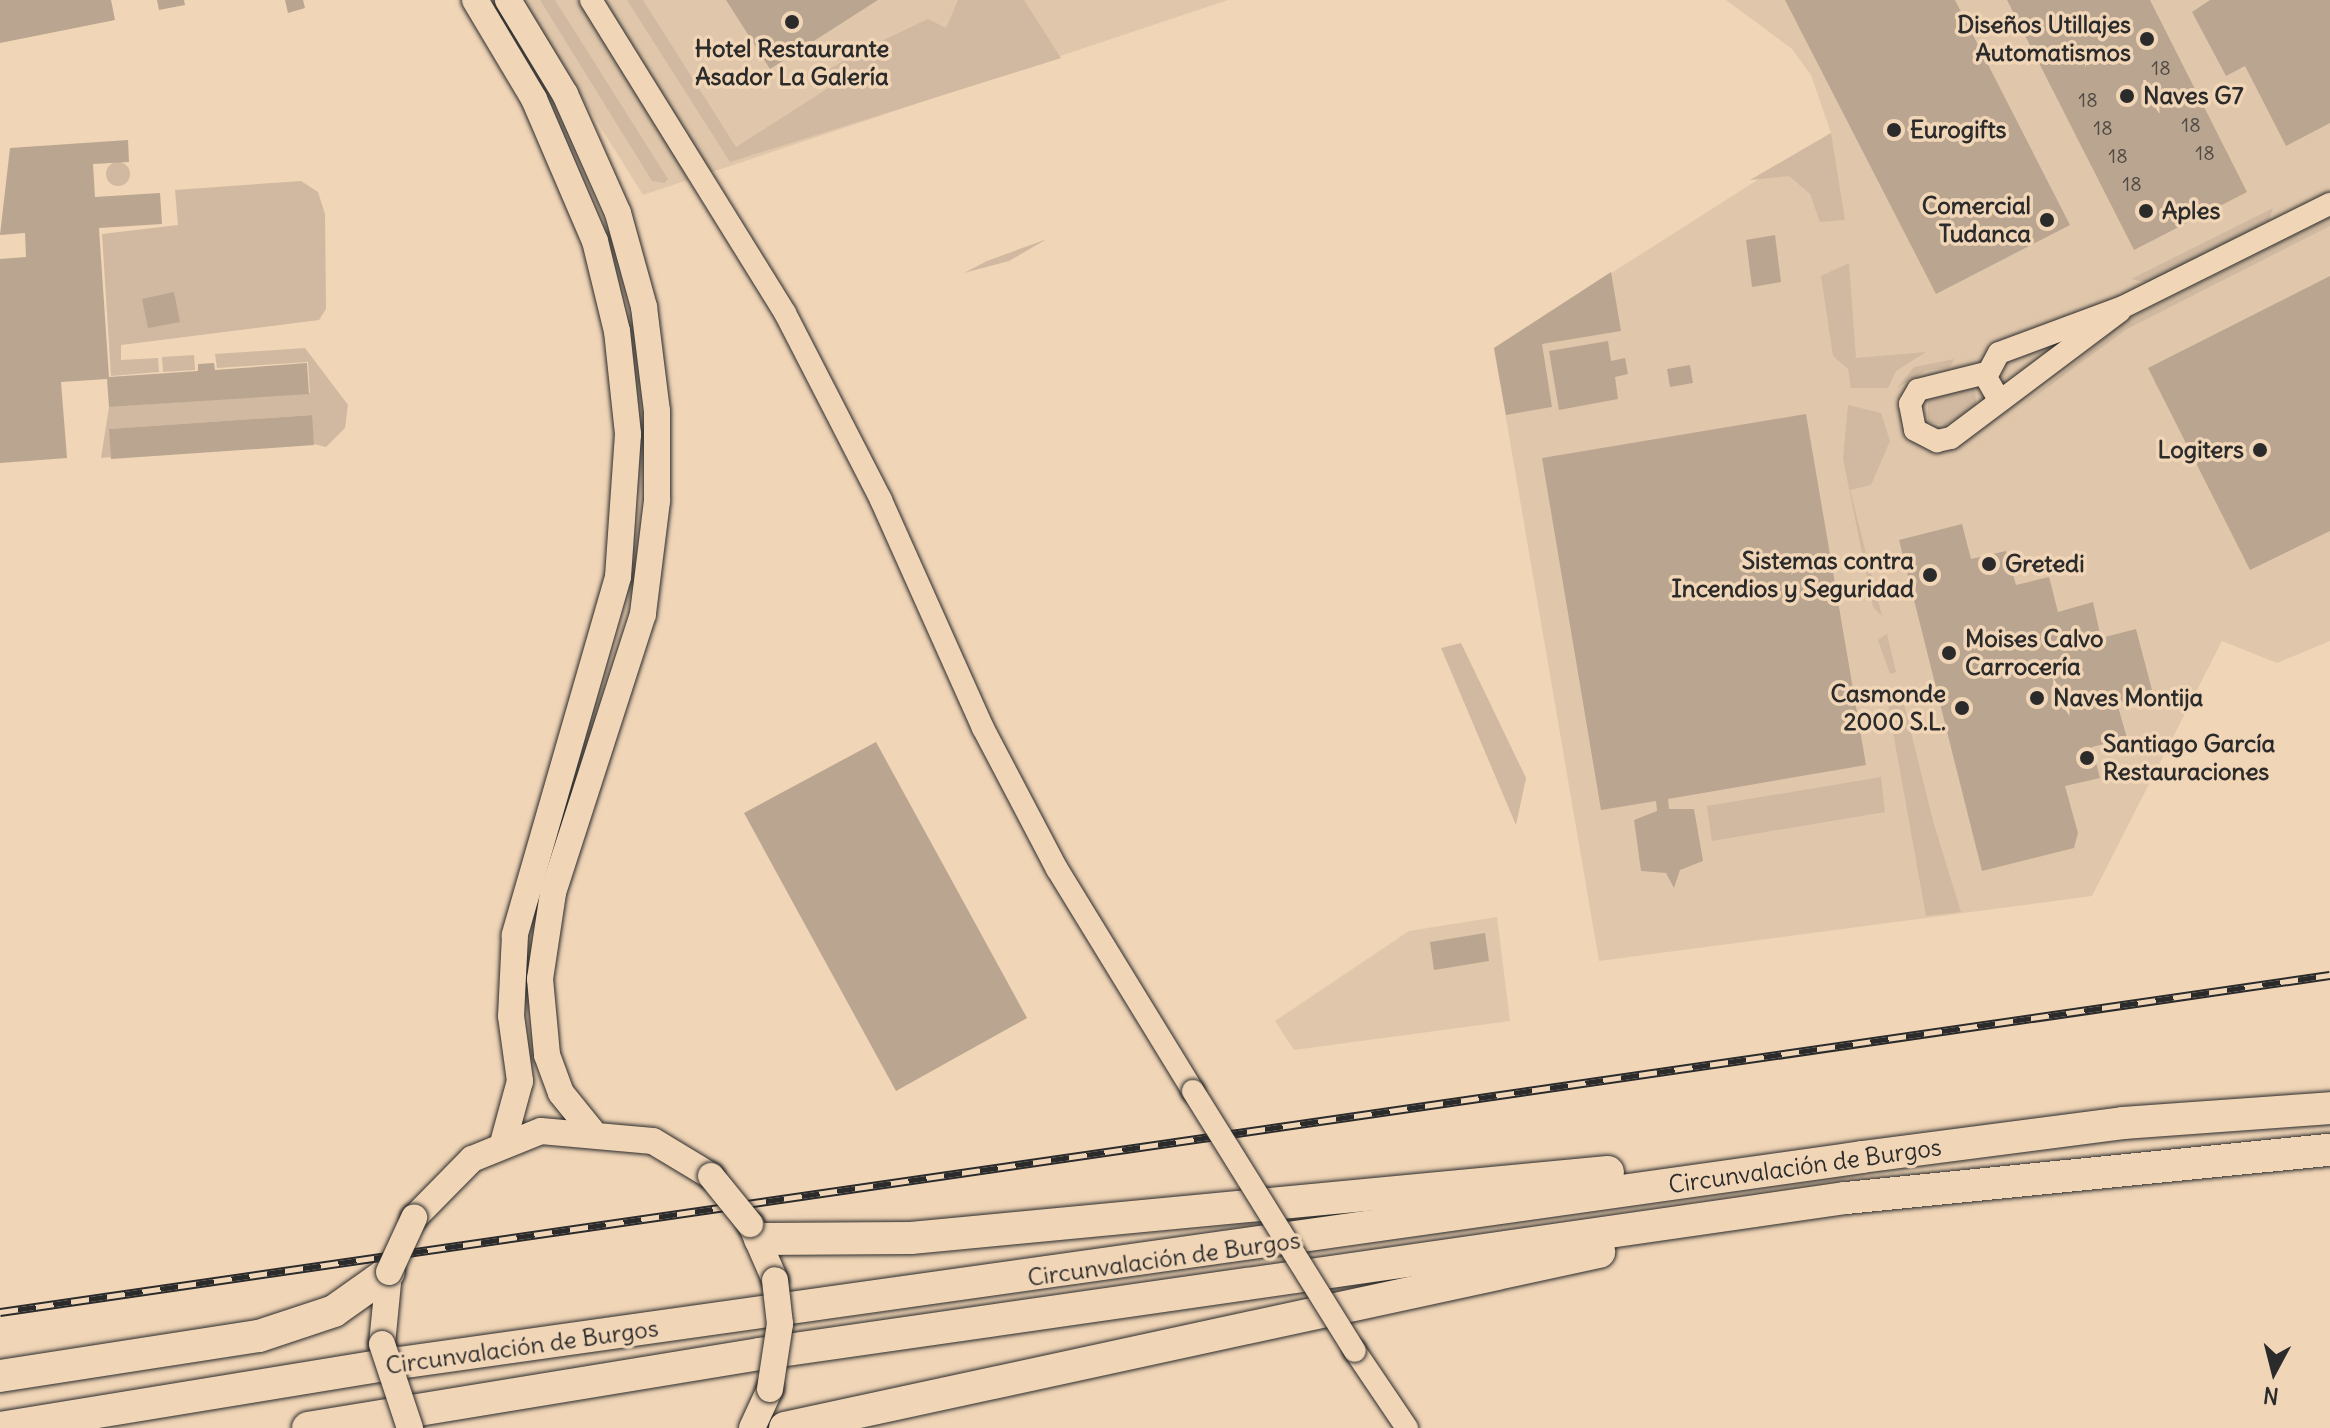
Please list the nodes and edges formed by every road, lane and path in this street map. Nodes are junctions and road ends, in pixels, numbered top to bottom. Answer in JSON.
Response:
{"nodes":[{"id":1,"x":475,"y":0,"type":"edge"},
{"id":2,"x":508,"y":0,"type":"edge"},
{"id":3,"x":591,"y":0,"type":"edge"},
{"id":4,"x":2330,"y":204,"type":"edge"},
{"id":5,"x":2123,"y":307,"type":"junction"},
{"id":6,"x":1986,"y":373,"type":"junction"},
{"id":7,"x":1998,"y":398,"type":"junction"},
{"id":8,"x":2330,"y":1108,"type":"edge"},
{"id":9,"x":591,"y":1130,"type":"junction"},
{"id":10,"x":503,"y":1143,"type":"junction"},
{"id":11,"x":2330,"y":1150,"type":"edge"},
{"id":12,"x":1862,"y":1157,"type":"junction"},
{"id":13,"x":1846,"y":1198,"type":"junction"},
{"id":14,"x":755,"y":1232,"type":"junction"},
{"id":15,"x":389,"y":1272,"type":"junction"},
{"id":16,"x":0,"y":1376,"type":"edge"},
{"id":17,"x":0,"y":1428,"type":"edge"},
{"id":18,"x":308,"y":1428,"type":"edge"},
{"id":19,"x":410,"y":1428,"type":"edge"},
{"id":20,"x":752,"y":1428,"type":"edge"},
{"id":21,"x":785,"y":1428,"type":"edge"},
{"id":22,"x":1407,"y":1428,"type":"edge"}],
"edges":[{"from":1,"to":10,"type":"main road"},
{"from":2,"to":9,"type":"main road"},
{"from":3,"to":22,"type":"street","bridge":true},
{"from":4,"to":5,"type":"street"},
{"from":5,"to":6,"type":"street"},
{"from":5,"to":7,"type":"street"},
{"from":6,"to":7,"type":"street"},
{"from":6,"to":7,"type":"street"},
{"from":8,"to":12,"type":"highway","name":"Circunvalación de Burgos"},
{"from":9,"to":10,"type":"main road"},
{"from":9,"to":14,"type":"main road","bridge":true},
{"from":10,"to":15,"type":"main road","bridge":true},
{"from":11,"to":13,"type":"highway","name":"Circunvalación de Burgos"},
{"from":12,"to":14,"type":"highway"},
{"from":12,"to":17,"type":"highway","name":"Circunvalación de Burgos"},
{"from":13,"to":18,"type":"highway","name":"Circunvalación de Burgos"},
{"from":13,"to":21,"type":"highway"},
{"from":14,"to":20,"type":"main road","bridge":true},
{"from":15,"to":16,"type":"highway"},
{"from":15,"to":19,"type":"main road","bridge":true}]}
